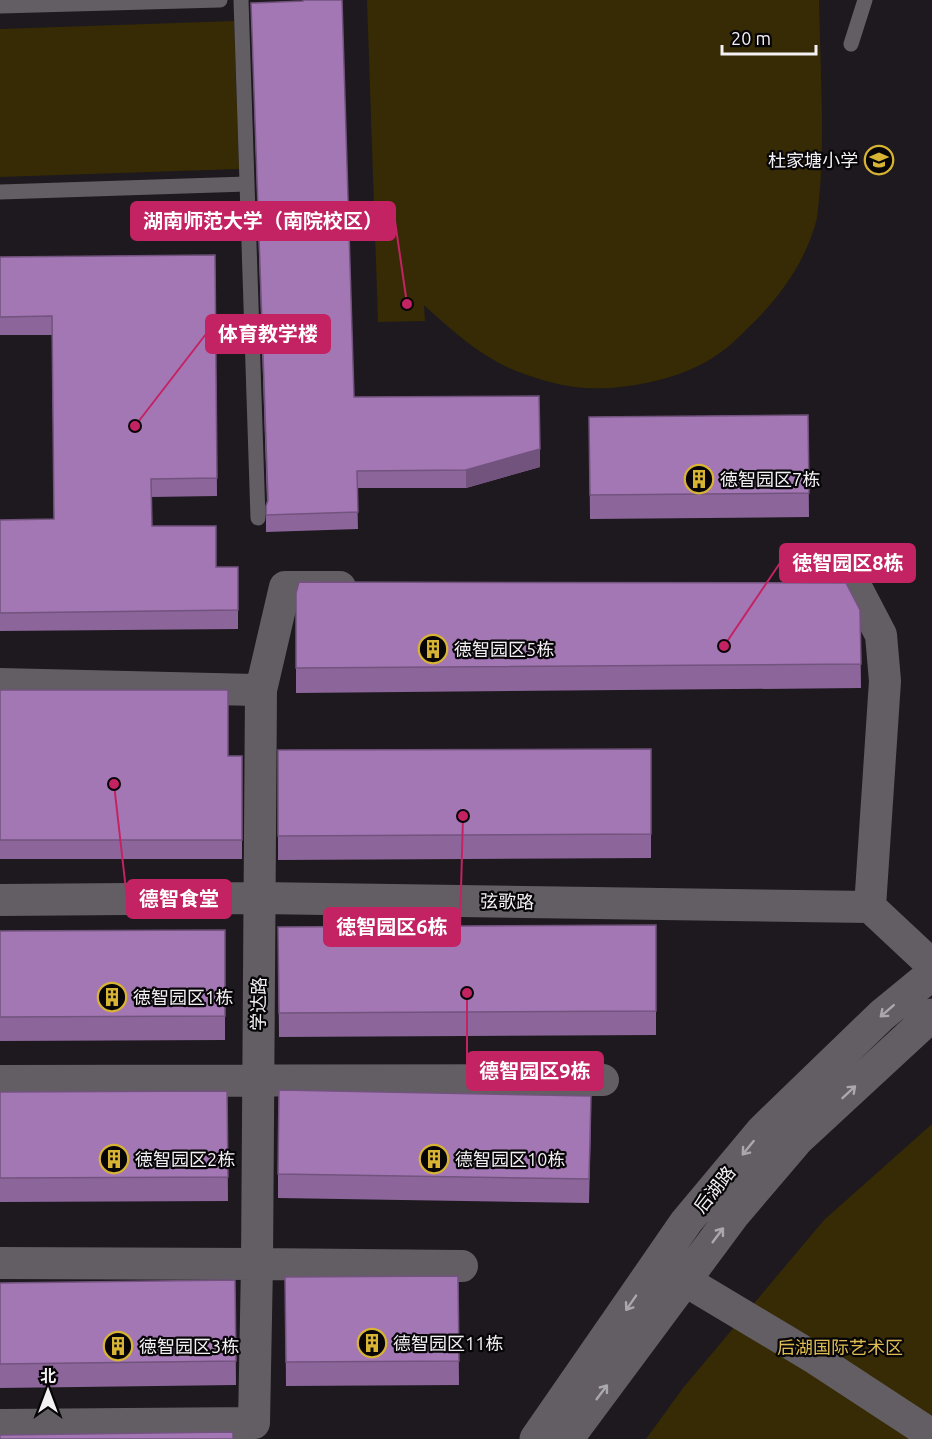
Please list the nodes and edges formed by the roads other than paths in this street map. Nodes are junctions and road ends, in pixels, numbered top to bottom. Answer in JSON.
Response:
{"nodes":[{"id":1,"x":220,"y":0,"type":"edge"},
{"id":2,"x":241,"y":0,"type":"edge"},
{"id":3,"x":865,"y":0,"type":"edge"},
{"id":4,"x":0,"y":6,"type":"edge"},
{"id":5,"x":851,"y":44,"type":"dead end"},
{"id":6,"x":247,"y":184,"type":"junction"},
{"id":7,"x":0,"y":192,"type":"edge"},
{"id":8,"x":258,"y":518,"type":"dead end"},
{"id":9,"x":368,"y":587,"type":"edge"},
{"id":10,"x":774,"y":589,"type":"edge"},
{"id":11,"x":0,"y":684,"type":"edge"},
{"id":12,"x":261,"y":690,"type":"junction"},
{"id":13,"x":259,"y":897,"type":"junction"},
{"id":14,"x":0,"y":900,"type":"edge"},
{"id":15,"x":870,"y":907,"type":"junction"},
{"id":16,"x":932,"y":965,"type":"edge"},
{"id":17,"x":932,"y":974,"type":"edge"},
{"id":18,"x":932,"y":1016,"type":"edge"},
{"id":19,"x":258,"y":1080,"type":"junction"},
{"id":20,"x":603,"y":1080,"type":"dead end"},
{"id":21,"x":0,"y":1081,"type":"edge"},
{"id":22,"x":0,"y":1263,"type":"edge"},
{"id":23,"x":257,"y":1264,"type":"junction"},
{"id":24,"x":462,"y":1266,"type":"dead end"},
{"id":25,"x":684,"y":1280,"type":"junction"},
{"id":26,"x":0,"y":1425,"type":"edge"},
{"id":27,"x":932,"y":1435,"type":"edge"},
{"id":28,"x":536,"y":1439,"type":"edge"},
{"id":29,"x":567,"y":1439,"type":"edge"}],
"edges":[{"from":1,"to":4,"type":"lane"},
{"from":2,"to":6,"type":"lane"},
{"from":3,"to":5,"type":"lane"},
{"from":6,"to":7,"type":"lane"},
{"from":6,"to":8,"type":"lane"},
{"from":9,"to":12,"type":"street","name":"学达路"},
{"from":10,"to":15,"type":"street"},
{"from":11,"to":12,"type":"street"},
{"from":12,"to":13,"type":"street","name":"学达路"},
{"from":13,"to":14,"type":"street","name":"弦歌路"},
{"from":13,"to":15,"type":"street","name":"弦歌路"},
{"from":13,"to":19,"type":"street","name":"学达路"},
{"from":15,"to":16,"type":"street"},
{"from":17,"to":28,"type":"main road","name":"后湖路","one_way":true},
{"from":25,"to":18,"type":"main road","name":"后湖路","one_way":true},
{"from":19,"to":20,"type":"street"},
{"from":19,"to":21,"type":"street"},
{"from":19,"to":23,"type":"street","name":"学达路"},
{"from":22,"to":23,"type":"street"},
{"from":23,"to":24,"type":"street"},
{"from":23,"to":26,"type":"street","name":"学达路"},
{"from":25,"to":27,"type":"street"},
{"from":29,"to":25,"type":"main road","name":"后湖路","one_way":true}]}
